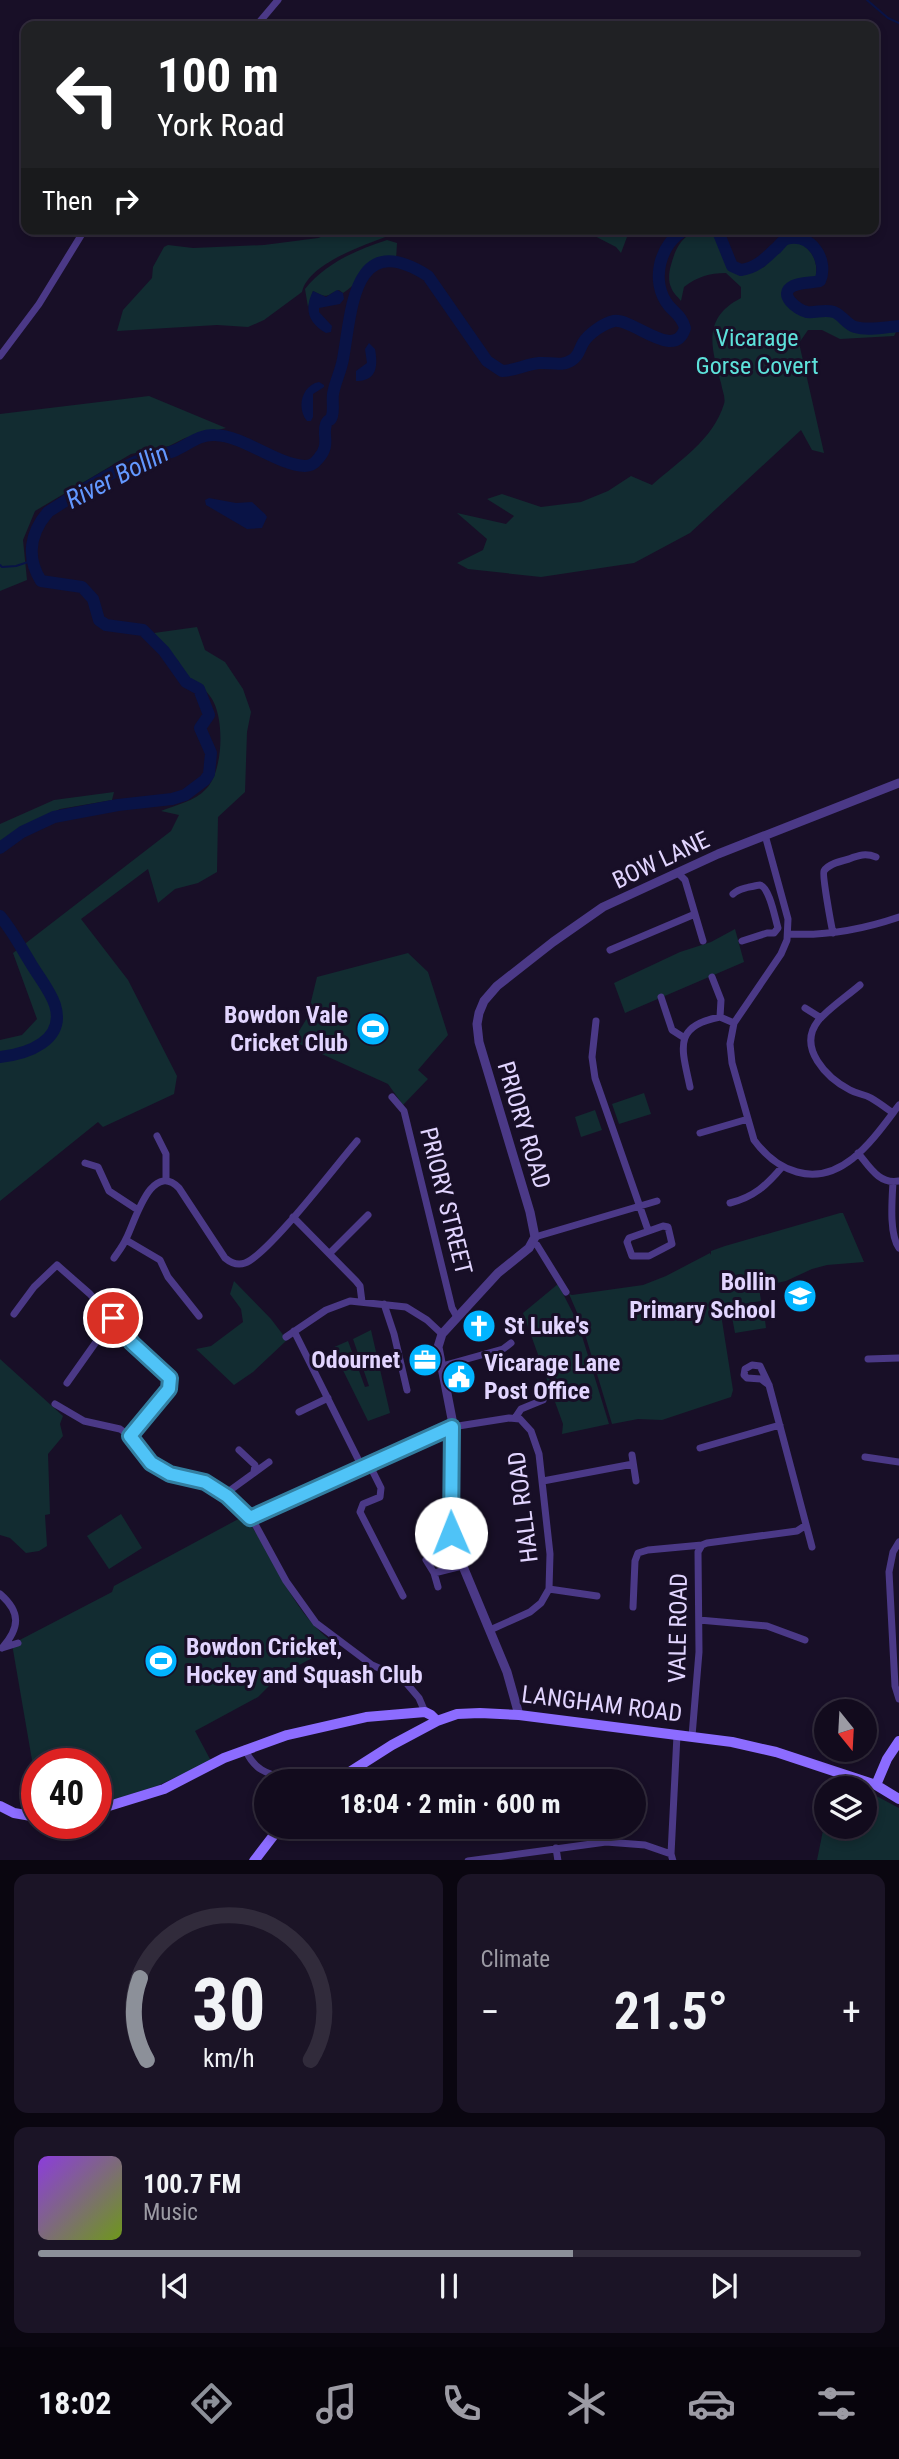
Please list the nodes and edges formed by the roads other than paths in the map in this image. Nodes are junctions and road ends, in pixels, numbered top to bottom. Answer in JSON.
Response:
{"nodes":[{"id":1,"x":278,"y":0,"type":"edge"},
{"id":2,"x":260,"y":21,"type":"edge"},
{"id":3,"x":81,"y":235,"type":"edge"},
{"id":4,"x":0,"y":356,"type":"edge"},
{"id":5,"x":899,"y":783,"type":"edge"},
{"id":6,"x":765,"y":835,"type":"junction"},
{"id":7,"x":876,"y":857,"type":"dead end"},
{"id":8,"x":678,"y":873,"type":"junction"},
{"id":9,"x":733,"y":894,"type":"dead end"},
{"id":10,"x":783,"y":898,"type":"junction"},
{"id":11,"x":771,"y":902,"type":"junction"},
{"id":12,"x":695,"y":914,"type":"junction"},
{"id":13,"x":899,"y":917,"type":"edge"},
{"id":14,"x":832,"y":933,"type":"junction"},
{"id":15,"x":788,"y":934,"type":"junction"},
{"id":16,"x":704,"y":941,"type":"dead end"},
{"id":17,"x":742,"y":941,"type":"dead end"},
{"id":18,"x":610,"y":950,"type":"dead end"},
{"id":19,"x":712,"y":977,"type":"dead end"},
{"id":20,"x":860,"y":985,"type":"dead end"},
{"id":21,"x":661,"y":997,"type":"dead end"},
{"id":22,"x":805,"y":1008,"type":"dead end"},
{"id":23,"x":720,"y":1017,"type":"junction"},
{"id":24,"x":821,"y":1018,"type":"junction"},
{"id":25,"x":596,"y":1021,"type":"dead end"},
{"id":26,"x":734,"y":1023,"type":"junction"},
{"id":27,"x":477,"y":1024,"type":"joint"},
{"id":28,"x":683,"y":1037,"type":"junction"},
{"id":29,"x":690,"y":1087,"type":"dead end"},
{"id":30,"x":392,"y":1097,"type":"dead end"},
{"id":31,"x":899,"y":1105,"type":"edge"},
{"id":32,"x":893,"y":1113,"type":"junction"},
{"id":33,"x":748,"y":1119,"type":"junction"},
{"id":34,"x":700,"y":1133,"type":"dead end"},
{"id":35,"x":157,"y":1136,"type":"dead end"},
{"id":36,"x":357,"y":1141,"type":"dead end"},
{"id":37,"x":858,"y":1153,"type":"junction"},
{"id":38,"x":85,"y":1163,"type":"dead end"},
{"id":39,"x":782,"y":1167,"type":"junction"},
{"id":40,"x":166,"y":1179,"type":"junction"},
{"id":41,"x":896,"y":1182,"type":"edge"},
{"id":42,"x":657,"y":1201,"type":"dead end"},
{"id":43,"x":730,"y":1203,"type":"dead end"},
{"id":44,"x":639,"y":1206,"type":"junction"},
{"id":45,"x":138,"y":1210,"type":"junction"},
{"id":46,"x":369,"y":1214,"type":"dead end"},
{"id":47,"x":293,"y":1217,"type":"junction"},
{"id":48,"x":648,"y":1230,"type":"junction"},
{"id":49,"x":126,"y":1240,"type":"junction"},
{"id":50,"x":534,"y":1240,"type":"junction"},
{"id":51,"x":899,"y":1248,"type":"edge"},
{"id":52,"x":330,"y":1253,"type":"junction"},
{"id":53,"x":114,"y":1258,"type":"dead end"},
{"id":54,"x":566,"y":1292,"type":"dead end"},
{"id":55,"x":362,"y":1302,"type":"junction"},
{"id":56,"x":384,"y":1304,"type":"junction"},
{"id":57,"x":14,"y":1314,"type":"dead end"},
{"id":58,"x":199,"y":1316,"type":"dead end"},
{"id":59,"x":457,"y":1317,"type":"junction"},
{"id":60,"x":113,"y":1318,"type":"junction"},
{"id":61,"x":294,"y":1331,"type":"junction"},
{"id":62,"x":442,"y":1334,"type":"junction"},
{"id":63,"x":286,"y":1337,"type":"dead end"},
{"id":64,"x":511,"y":1343,"type":"dead end"},
{"id":65,"x":899,"y":1358,"type":"edge"},
{"id":66,"x":868,"y":1359,"type":"dead end"},
{"id":67,"x":442,"y":1366,"type":"junction"},
{"id":68,"x":67,"y":1383,"type":"dead end"},
{"id":69,"x":769,"y":1385,"type":"dead end"},
{"id":70,"x":407,"y":1390,"type":"dead end"},
{"id":71,"x":328,"y":1398,"type":"junction"},
{"id":72,"x":543,"y":1400,"type":"dead end"},
{"id":73,"x":55,"y":1404,"type":"dead end"},
{"id":74,"x":299,"y":1412,"type":"dead end"},
{"id":75,"x":515,"y":1418,"type":"junction"},
{"id":76,"x":780,"y":1425,"type":"junction"},
{"id":77,"x":452,"y":1427,"type":"junction"},
{"id":78,"x":130,"y":1436,"type":"junction"},
{"id":79,"x":700,"y":1448,"type":"dead end"},
{"id":80,"x":239,"y":1450,"type":"dead end"},
{"id":81,"x":866,"y":1457,"type":"dead end"},
{"id":82,"x":269,"y":1462,"type":"dead end"},
{"id":83,"x":899,"y":1462,"type":"edge"},
{"id":84,"x":365,"y":1465,"type":"junction"},
{"id":85,"x":254,"y":1472,"type":"junction"},
{"id":86,"x":636,"y":1480,"type":"dead end"},
{"id":87,"x":543,"y":1481,"type":"junction"},
{"id":88,"x":225,"y":1494,"type":"junction"},
{"id":89,"x":250,"y":1518,"type":"junction"},
{"id":90,"x":806,"y":1525,"type":"junction"},
{"id":91,"x":899,"y":1542,"type":"edge"},
{"id":92,"x":702,"y":1545,"type":"junction"},
{"id":93,"x":812,"y":1547,"type":"dead end"},
{"id":94,"x":426,"y":1560,"type":"dead end"},
{"id":95,"x":462,"y":1566,"type":"junction"},
{"id":96,"x":434,"y":1573,"type":"junction"},
{"id":97,"x":438,"y":1587,"type":"dead end"},
{"id":98,"x":549,"y":1589,"type":"junction"},
{"id":99,"x":0,"y":1594,"type":"edge"},
{"id":100,"x":403,"y":1596,"type":"dead end"},
{"id":101,"x":597,"y":1596,"type":"dead end"},
{"id":102,"x":632,"y":1607,"type":"dead end"},
{"id":103,"x":699,"y":1620,"type":"junction"},
{"id":104,"x":490,"y":1630,"type":"junction"},
{"id":105,"x":805,"y":1640,"type":"dead end"},
{"id":106,"x":18,"y":1643,"type":"dead end"},
{"id":107,"x":1,"y":1649,"type":"edge"},
{"id":108,"x":899,"y":1699,"type":"edge"},
{"id":109,"x":425,"y":1712,"type":"junction"},
{"id":110,"x":519,"y":1715,"type":"junction"},
{"id":111,"x":437,"y":1721,"type":"junction"},
{"id":112,"x":677,"y":1735,"type":"junction"},
{"id":113,"x":692,"y":1736,"type":"junction"},
{"id":114,"x":899,"y":1741,"type":"edge"},
{"id":115,"x":245,"y":1749,"type":"junction"},
{"id":116,"x":259,"y":1769,"type":"edge"},
{"id":117,"x":354,"y":1769,"type":"edge"},
{"id":118,"x":849,"y":1776,"type":"edge"},
{"id":119,"x":877,"y":1783,"type":"edge"},
{"id":120,"x":877,"y":1786,"type":"edge"},
{"id":121,"x":899,"y":1799,"type":"edge"},
{"id":122,"x":112,"y":1805,"type":"edge"},
{"id":123,"x":0,"y":1806,"type":"edge"},
{"id":124,"x":21,"y":1814,"type":"edge"},
{"id":125,"x":271,"y":1839,"type":"edge"},
{"id":126,"x":556,"y":1848,"type":"junction"},
{"id":127,"x":672,"y":1857,"type":"edge"},
{"id":128,"x":254,"y":1860,"type":"edge"},
{"id":129,"x":468,"y":1860,"type":"edge"},
{"id":130,"x":558,"y":1860,"type":"edge"}],
"edges":[{"from":1,"to":2,"type":"street"},
{"from":3,"to":4,"type":"street"},
{"from":5,"to":6,"type":"street","name":"BOW LANE"},
{"from":6,"to":8,"type":"street","name":"BOW LANE"},
{"from":6,"to":10,"type":"street"},
{"from":7,"to":14,"type":"street"},
{"from":8,"to":12,"type":"street"},
{"from":8,"to":27,"type":"street","name":"BOW LANE"},
{"from":9,"to":11,"type":"street"},
{"from":10,"to":11,"type":"street"},
{"from":10,"to":15,"type":"street"},
{"from":11,"to":17,"type":"street"},
{"from":12,"to":16,"type":"street"},
{"from":12,"to":18,"type":"street"},
{"from":13,"to":14,"type":"street"},
{"from":14,"to":15,"type":"street"},
{"from":15,"to":26,"type":"street"},
{"from":19,"to":23,"type":"street"},
{"from":20,"to":24,"type":"street"},
{"from":21,"to":28,"type":"street"},
{"from":22,"to":24,"type":"street"},
{"from":23,"to":26,"type":"street"},
{"from":23,"to":28,"type":"street"},
{"from":24,"to":32,"type":"street"},
{"from":25,"to":44,"type":"street"},
{"from":26,"to":33,"type":"street"},
{"from":27,"to":50,"type":"street","name":"PRIORY ROAD"},
{"from":28,"to":29,"type":"street"},
{"from":30,"to":59,"type":"street","name":"PRIORY STREET"},
{"from":31,"to":32,"type":"street"},
{"from":32,"to":37,"type":"street"},
{"from":33,"to":34,"type":"street"},
{"from":33,"to":39,"type":"street"},
{"from":35,"to":40,"type":"street"},
{"from":36,"to":47,"type":"street"},
{"from":37,"to":39,"type":"street"},
{"from":37,"to":41,"type":"street"},
{"from":38,"to":45,"type":"street"},
{"from":39,"to":43,"type":"street"},
{"from":40,"to":45,"type":"street"},
{"from":40,"to":47,"type":"street"},
{"from":41,"to":51,"type":"street"},
{"from":42,"to":44,"type":"street"},
{"from":44,"to":48,"type":"street"},
{"from":44,"to":50,"type":"street"},
{"from":45,"to":49,"type":"street"},
{"from":46,"to":52,"type":"street"},
{"from":47,"to":52,"type":"street"},
{"from":48,"to":48,"type":"street"},
{"from":49,"to":53,"type":"street"},
{"from":49,"to":58,"type":"street"},
{"from":50,"to":54,"type":"street"},
{"from":50,"to":59,"type":"street"},
{"from":52,"to":55,"type":"street"},
{"from":55,"to":56,"type":"street"},
{"from":55,"to":61,"type":"street"},
{"from":56,"to":62,"type":"street"},
{"from":56,"to":70,"type":"street"},
{"from":57,"to":60,"type":"street"},
{"from":59,"to":62,"type":"street"},
{"from":60,"to":68,"type":"street"},
{"from":60,"to":78,"type":"street"},
{"from":61,"to":63,"type":"street"},
{"from":61,"to":71,"type":"street"},
{"from":62,"to":67,"type":"street"},
{"from":64,"to":67,"type":"street"},
{"from":65,"to":66,"type":"street"},
{"from":67,"to":77,"type":"street"},
{"from":69,"to":76,"type":"street"},
{"from":71,"to":74,"type":"street"},
{"from":71,"to":84,"type":"street"},
{"from":72,"to":75,"type":"street"},
{"from":73,"to":78,"type":"street"},
{"from":75,"to":77,"type":"street","name":"HALL ROAD"},
{"from":75,"to":87,"type":"street","name":"HALL ROAD"},
{"from":76,"to":79,"type":"street"},
{"from":76,"to":90,"type":"street"},
{"from":77,"to":84,"type":"street","name":"HALL ROAD"},
{"from":77,"to":95,"type":"street"},
{"from":78,"to":88,"type":"street"},
{"from":80,"to":85,"type":"street"},
{"from":81,"to":83,"type":"street"},
{"from":82,"to":85,"type":"street"},
{"from":84,"to":89,"type":"street","name":"HALL ROAD"},
{"from":84,"to":100,"type":"street"},
{"from":85,"to":88,"type":"street"},
{"from":86,"to":87,"type":"street"},
{"from":87,"to":98,"type":"street","name":"HALL ROAD"},
{"from":88,"to":89,"type":"street"},
{"from":89,"to":109,"type":"street"},
{"from":90,"to":92,"type":"street","name":"VALE ROAD"},
{"from":90,"to":93,"type":"street"},
{"from":91,"to":108,"type":"street"},
{"from":92,"to":102,"type":"street"},
{"from":92,"to":103,"type":"street","name":"VALE ROAD"},
{"from":94,"to":96,"type":"street"},
{"from":95,"to":96,"type":"street"},
{"from":95,"to":104,"type":"street"},
{"from":96,"to":97,"type":"street"},
{"from":98,"to":101,"type":"street"},
{"from":98,"to":104,"type":"street","name":"HALL ROAD"},
{"from":99,"to":107,"type":"street"},
{"from":103,"to":105,"type":"street"},
{"from":103,"to":113,"type":"street","name":"VALE ROAD"},
{"from":104,"to":110,"type":"street"},
{"from":106,"to":107,"type":"street"},
{"from":109,"to":111,"type":"main road"},
{"from":109,"to":115,"type":"main road"},
{"from":110,"to":111,"type":"main road","name":"LANGHAM ROAD"},
{"from":110,"to":112,"type":"main road","name":"LANGHAM ROAD"},
{"from":111,"to":117,"type":"main road","name":"LANGHAM ROAD"},
{"from":112,"to":113,"type":"main road","name":"LANGHAM ROAD"},
{"from":112,"to":127,"type":"street"},
{"from":113,"to":118,"type":"main road","name":"LANGHAM ROAD"},
{"from":114,"to":119,"type":"main road"},
{"from":115,"to":116,"type":"street"},
{"from":115,"to":122,"type":"main road"},
{"from":120,"to":121,"type":"main road","name":"LANGHAM ROAD"},
{"from":123,"to":124,"type":"main road"},
{"from":125,"to":128,"type":"main road"},
{"from":126,"to":127,"type":"street"},
{"from":126,"to":129,"type":"street"},
{"from":126,"to":130,"type":"street"}]}
